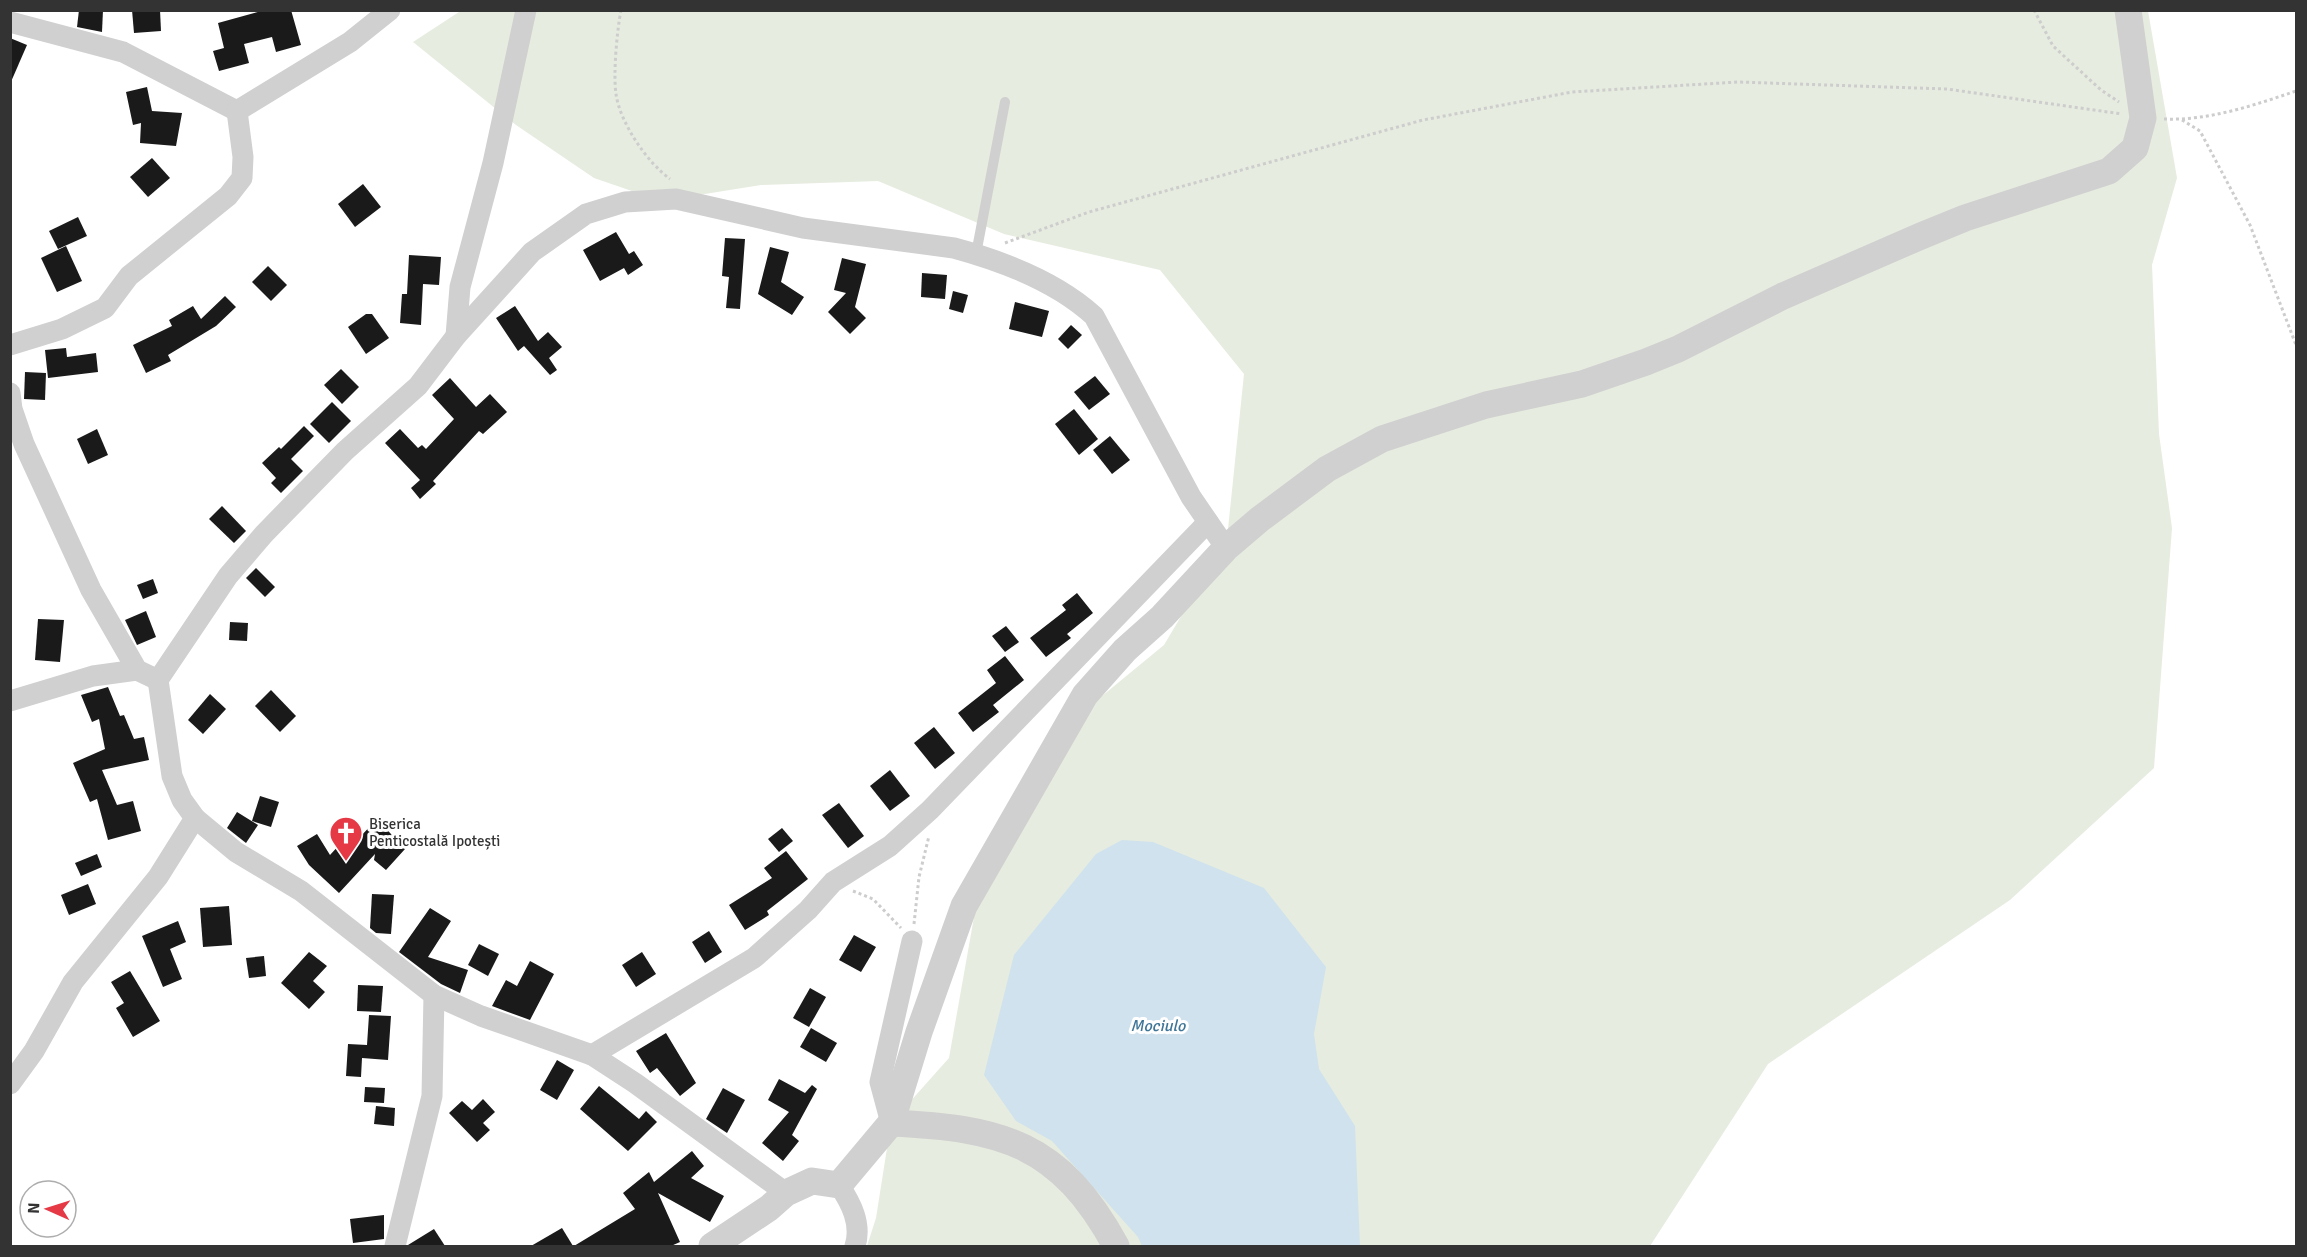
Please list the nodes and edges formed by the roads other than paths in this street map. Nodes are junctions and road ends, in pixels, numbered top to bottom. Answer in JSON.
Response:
{"nodes":[{"id":1,"x":390,"y":10,"type":"edge"},
{"id":2,"x":526,"y":10,"type":"edge"},
{"id":3,"x":2128,"y":10,"type":"edge"},
{"id":4,"x":10,"y":22,"type":"edge"},
{"id":5,"x":1005,"y":102,"type":"dead end"},
{"id":6,"x":237,"y":111,"type":"junction"},
{"id":7,"x":976,"y":254,"type":"junction"},
{"id":8,"x":456,"y":336,"type":"junction"},
{"id":9,"x":10,"y":345,"type":"edge"},
{"id":10,"x":10,"y":393,"type":"edge"},
{"id":11,"x":1208,"y":522,"type":"junction"},
{"id":12,"x":1226,"y":548,"type":"junction"},
{"id":13,"x":137,"y":670,"type":"junction"},
{"id":14,"x":158,"y":680,"type":"junction"},
{"id":15,"x":10,"y":701,"type":"edge"},
{"id":16,"x":195,"y":818,"type":"junction"},
{"id":17,"x":912,"y":941,"type":"road end"},
{"id":18,"x":434,"y":996,"type":"junction"},
{"id":19,"x":592,"y":1055,"type":"junction"},
{"id":20,"x":10,"y":1084,"type":"edge"},
{"id":21,"x":891,"y":1123,"type":"junction"},
{"id":22,"x":839,"y":1185,"type":"junction"},
{"id":23,"x":786,"y":1193,"type":"junction"},
{"id":24,"x":395,"y":1246,"type":"edge"},
{"id":25,"x":712,"y":1246,"type":"edge"},
{"id":26,"x":855,"y":1246,"type":"edge"},
{"id":27,"x":1116,"y":1246,"type":"edge"}],
"edges":[{"from":1,"to":6,"type":"street"},
{"from":2,"to":8,"type":"street"},
{"from":3,"to":12,"type":"street"},
{"from":4,"to":6,"type":"street"},
{"from":5,"to":7,"type":"lane"},
{"from":6,"to":9,"type":"street"},
{"from":7,"to":8,"type":"street"},
{"from":7,"to":11,"type":"street"},
{"from":8,"to":14,"type":"street"},
{"from":10,"to":13,"type":"street"},
{"from":11,"to":12,"type":"street"},
{"from":11,"to":19,"type":"street"},
{"from":12,"to":21,"type":"street"},
{"from":13,"to":14,"type":"street"},
{"from":13,"to":15,"type":"street"},
{"from":14,"to":16,"type":"street"},
{"from":16,"to":18,"type":"street"},
{"from":16,"to":20,"type":"street"},
{"from":17,"to":21,"type":"street"},
{"from":18,"to":19,"type":"street"},
{"from":18,"to":24,"type":"street"},
{"from":19,"to":23,"type":"street"},
{"from":21,"to":22,"type":"street"},
{"from":21,"to":27,"type":"street"},
{"from":22,"to":23,"type":"street"},
{"from":22,"to":26,"type":"street"},
{"from":23,"to":25,"type":"street"}]}
